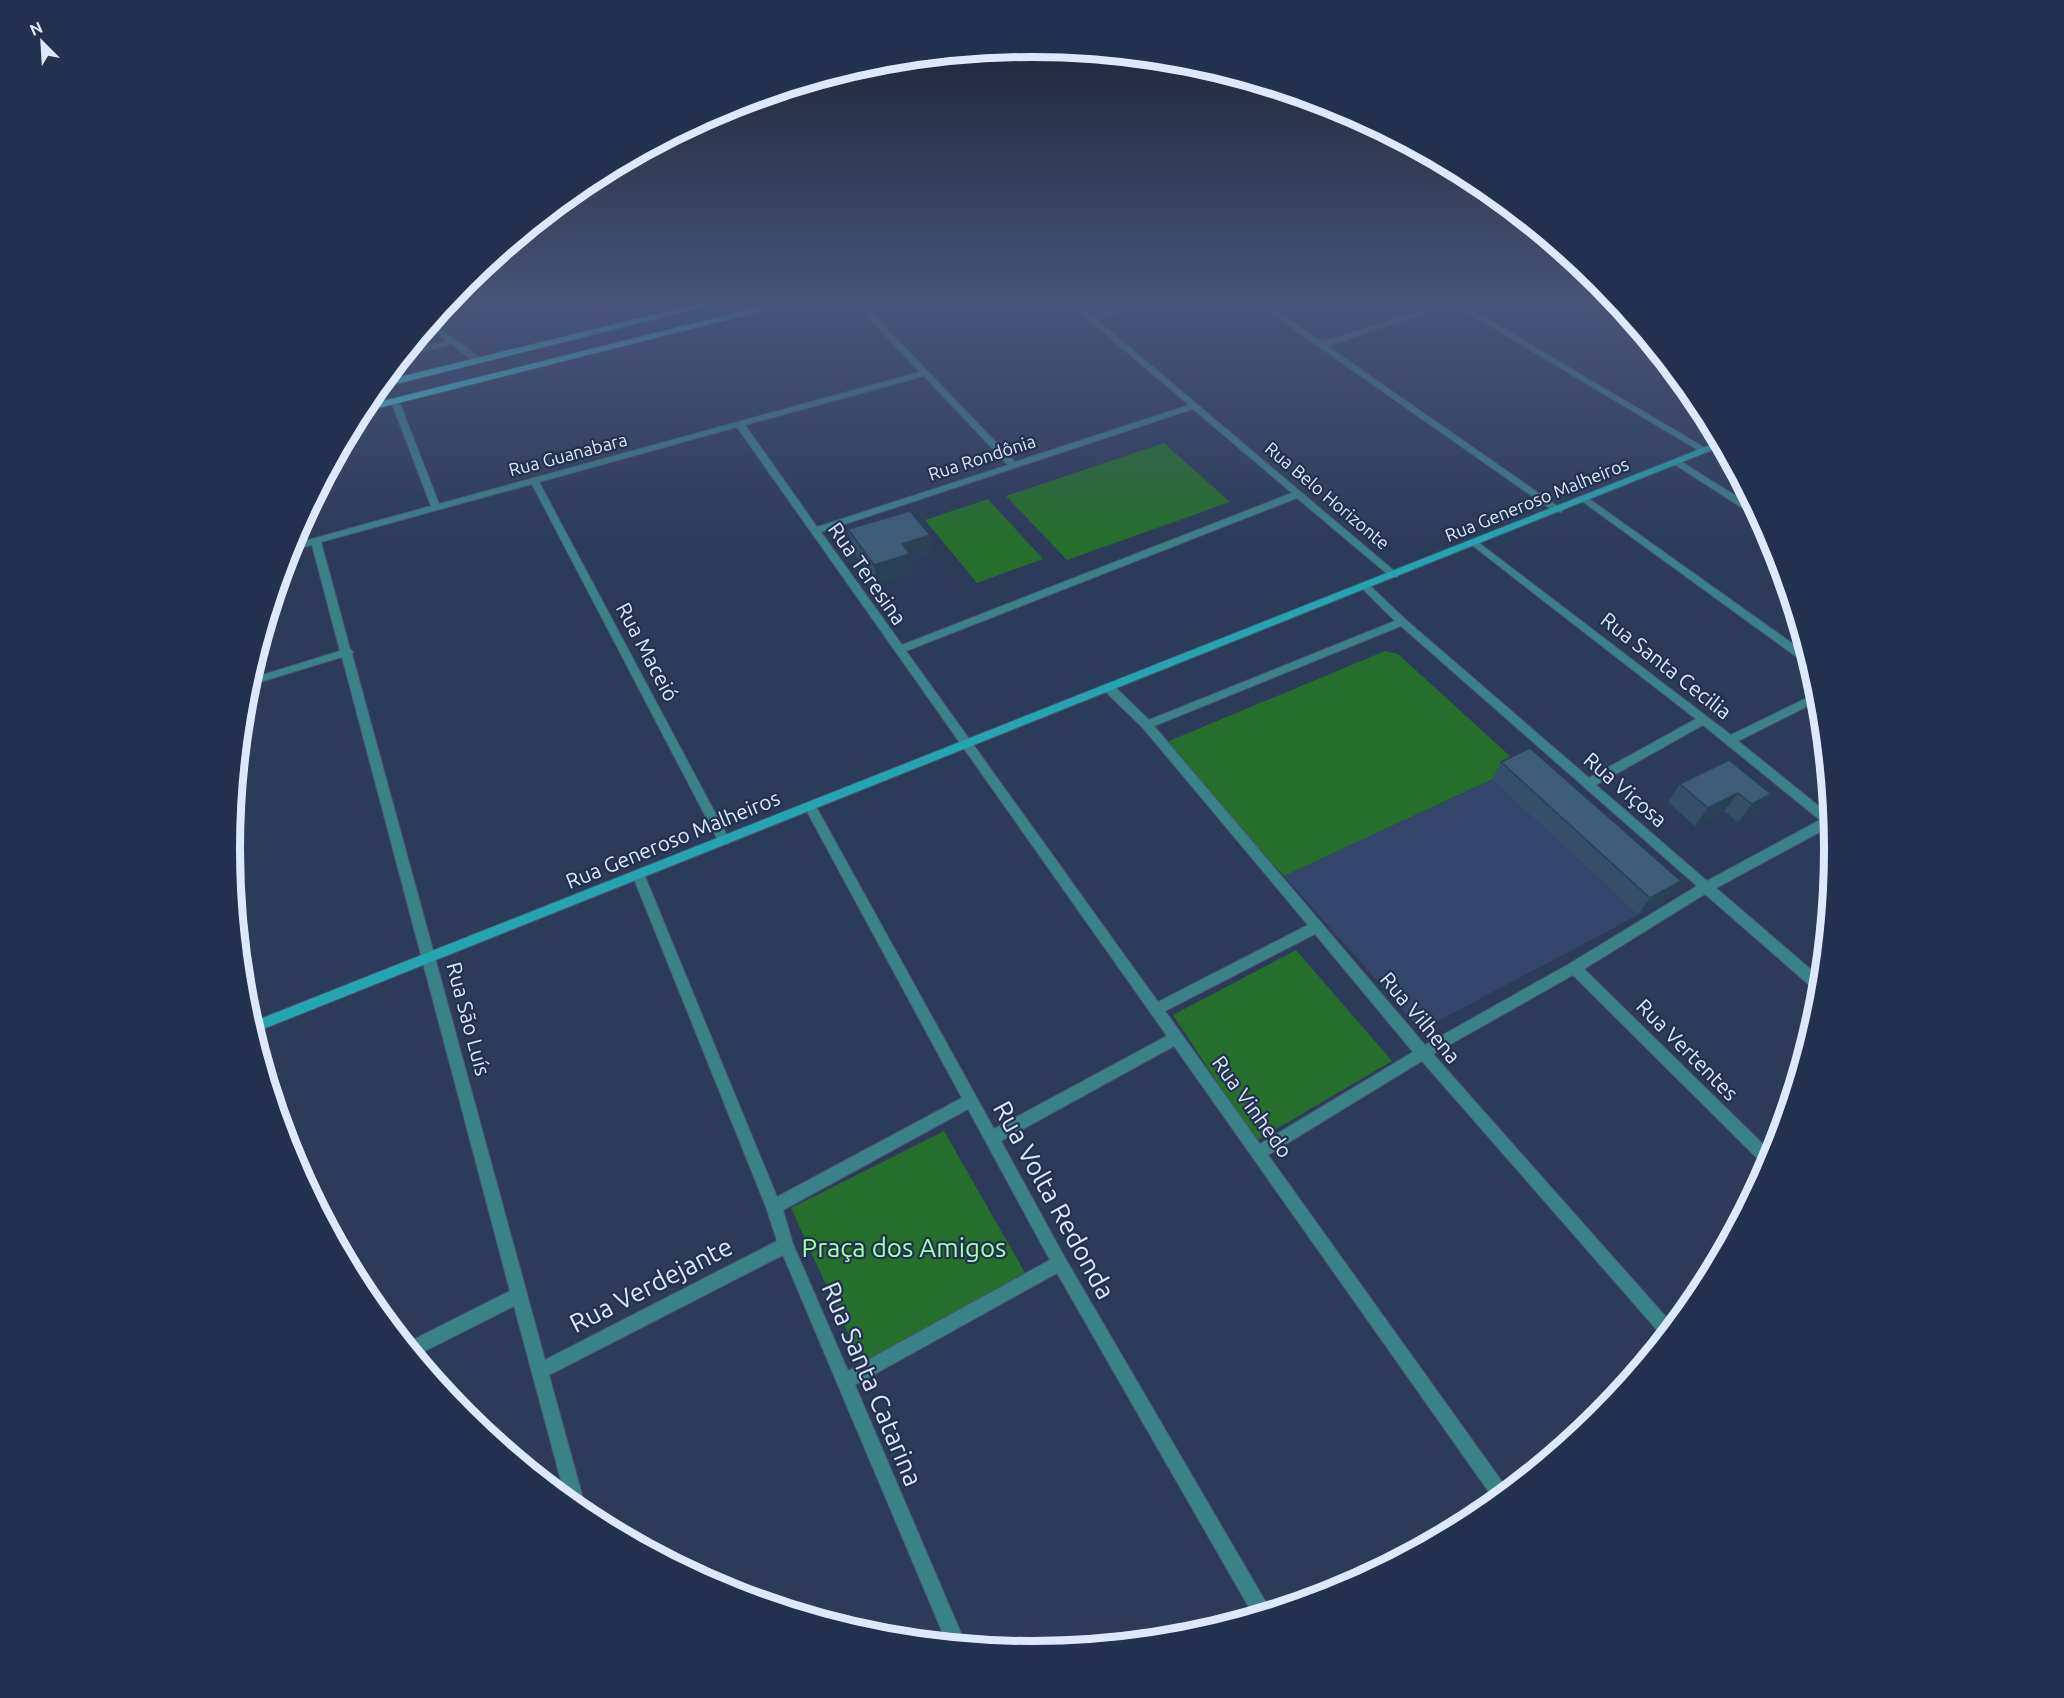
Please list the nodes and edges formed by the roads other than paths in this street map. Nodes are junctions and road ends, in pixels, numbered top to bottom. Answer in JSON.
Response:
{"nodes":[{"id":1,"x":466,"y":383,"type":"edge"},
{"id":2,"x":889,"y":383,"type":"edge"},
{"id":3,"x":936,"y":383,"type":"edge"},
{"id":4,"x":1168,"y":383,"type":"edge"},
{"id":5,"x":1377,"y":383,"type":"edge"},
{"id":6,"x":1591,"y":383,"type":"edge"},
{"id":7,"x":395,"y":401,"type":"junction"},
{"id":8,"x":375,"y":406,"type":"edge"},
{"id":9,"x":1195,"y":406,"type":"junction"},
{"id":10,"x":740,"y":425,"type":"junction"},
{"id":11,"x":1714,"y":447,"type":"edge"},
{"id":12,"x":1706,"y":451,"type":"junction"},
{"id":13,"x":1677,"y":462,"type":"junction"},
{"id":14,"x":1014,"y":465,"type":"junction"},
{"id":15,"x":535,"y":482,"type":"junction"},
{"id":16,"x":1299,"y":495,"type":"junction"},
{"id":17,"x":1585,"y":499,"type":"junction"},
{"id":18,"x":1745,"y":506,"type":"edge"},
{"id":19,"x":436,"y":508,"type":"junction"},
{"id":20,"x":1558,"y":510,"type":"junction"},
{"id":21,"x":815,"y":531,"type":"junction"},
{"id":22,"x":316,"y":541,"type":"junction"},
{"id":23,"x":1475,"y":543,"type":"junction"},
{"id":24,"x":300,"y":545,"type":"edge"},
{"id":25,"x":1394,"y":575,"type":"junction"},
{"id":26,"x":1365,"y":586,"type":"junction"},
{"id":27,"x":1402,"y":622,"type":"junction"},
{"id":28,"x":899,"y":650,"type":"junction"},
{"id":29,"x":348,"y":652,"type":"junction"},
{"id":30,"x":1799,"y":653,"type":"edge"},
{"id":31,"x":258,"y":680,"type":"edge"},
{"id":32,"x":1109,"y":687,"type":"junction"},
{"id":33,"x":1810,"y":701,"type":"edge"},
{"id":34,"x":1703,"y":720,"type":"junction"},
{"id":35,"x":1147,"y":725,"type":"junction"},
{"id":36,"x":1730,"y":740,"type":"junction"},
{"id":37,"x":967,"y":744,"type":"junction"},
{"id":38,"x":1588,"y":784,"type":"junction"},
{"id":39,"x":810,"y":806,"type":"junction"},
{"id":40,"x":1823,"y":816,"type":"edge"},
{"id":41,"x":1823,"y":826,"type":"edge"},
{"id":42,"x":724,"y":841,"type":"junction"},
{"id":43,"x":638,"y":874,"type":"junction"},
{"id":44,"x":1706,"y":887,"type":"junction"},
{"id":45,"x":1316,"y":927,"type":"junction"},
{"id":46,"x":430,"y":957,"type":"junction"},
{"id":47,"x":1574,"y":968,"type":"junction"},
{"id":48,"x":1813,"y":980,"type":"edge"},
{"id":49,"x":1156,"y":1009,"type":"junction"},
{"id":50,"x":260,"y":1025,"type":"edge"},
{"id":51,"x":1175,"y":1038,"type":"junction"},
{"id":52,"x":1423,"y":1053,"type":"junction"},
{"id":53,"x":970,"y":1100,"type":"junction"},
{"id":54,"x":992,"y":1138,"type":"junction"},
{"id":55,"x":1259,"y":1152,"type":"junction"},
{"id":56,"x":1763,"y":1155,"type":"edge"},
{"id":57,"x":774,"y":1207,"type":"junction"},
{"id":58,"x":786,"y":1245,"type":"junction"},
{"id":59,"x":1060,"y":1263,"type":"junction"},
{"id":60,"x":520,"y":1295,"type":"junction"},
{"id":61,"x":1664,"y":1326,"type":"edge"},
{"id":62,"x":417,"y":1347,"type":"edge"},
{"id":63,"x":540,"y":1371,"type":"junction"},
{"id":64,"x":846,"y":1381,"type":"junction"},
{"id":65,"x":1497,"y":1489,"type":"edge"},
{"id":66,"x":573,"y":1494,"type":"edge"},
{"id":67,"x":1259,"y":1607,"type":"edge"},
{"id":68,"x":954,"y":1636,"type":"edge"}],
"edges":[{"from":1,"to":7,"type":"highway"},
{"from":2,"to":10,"type":"street","name":"Rua Guanabara"},
{"from":3,"to":14,"type":"street"},
{"from":4,"to":9,"type":"street","name":"Rua Belo Horizonte"},
{"from":5,"to":20,"type":"street"},
{"from":6,"to":12,"type":"street"},
{"from":7,"to":8,"type":"highway"},
{"from":7,"to":19,"type":"street"},
{"from":9,"to":14,"type":"street","name":"Rua Rondônia"},
{"from":9,"to":16,"type":"street","name":"Rua Belo Horizonte"},
{"from":10,"to":15,"type":"street","name":"Rua Guanabara"},
{"from":10,"to":21,"type":"street","name":"Rua Teresina"},
{"from":11,"to":12,"type":"street","name":"Rua Generoso Malheiros"},
{"from":12,"to":13,"type":"street","name":"Rua Generoso Malheiros"},
{"from":13,"to":17,"type":"street","name":"Rua Generoso Malheiros"},
{"from":13,"to":18,"type":"street"},
{"from":14,"to":21,"type":"street","name":"Rua Rondônia"},
{"from":15,"to":19,"type":"street","name":"Rua Guanabara"},
{"from":15,"to":42,"type":"street","name":"Rua Maceió"},
{"from":16,"to":25,"type":"street","name":"Rua Belo Horizonte"},
{"from":16,"to":28,"type":"street"},
{"from":17,"to":20,"type":"street","name":"Rua Generoso Malheiros"},
{"from":17,"to":30,"type":"street"},
{"from":19,"to":22,"type":"street","name":"Rua Guanabara"},
{"from":20,"to":23,"type":"street","name":"Rua Generoso Malheiros"},
{"from":21,"to":28,"type":"street","name":"Rua Teresina"},
{"from":22,"to":24,"type":"street","name":"Rua Guanabara"},
{"from":22,"to":29,"type":"street","name":"Rua São Luís"},
{"from":23,"to":25,"type":"street","name":"Rua Generoso Malheiros"},
{"from":23,"to":34,"type":"street","name":"Rua Santa Cecilia"},
{"from":25,"to":26,"type":"street","name":"Rua Generoso Malheiros"},
{"from":26,"to":27,"type":"street"},
{"from":26,"to":32,"type":"street","name":"Rua Generoso Malheiros"},
{"from":27,"to":35,"type":"street"},
{"from":27,"to":38,"type":"street","name":"Rua Viçosa"},
{"from":28,"to":37,"type":"street","name":"Rua Teresina"},
{"from":29,"to":31,"type":"street"},
{"from":29,"to":46,"type":"street","name":"Rua São Luís"},
{"from":32,"to":35,"type":"street"},
{"from":32,"to":37,"type":"street","name":"Rua Generoso Malheiros"},
{"from":33,"to":36,"type":"street"},
{"from":34,"to":36,"type":"street","name":"Rua Santa Cecilia"},
{"from":34,"to":38,"type":"street"},
{"from":35,"to":45,"type":"street","name":"Rua Vilhena"},
{"from":36,"to":40,"type":"street","name":"Rua Santa Cecilia"},
{"from":37,"to":39,"type":"street","name":"Rua Generoso Malheiros"},
{"from":37,"to":49,"type":"street","name":"Rua Vinhedo"},
{"from":38,"to":44,"type":"street","name":"Rua Viçosa"},
{"from":39,"to":42,"type":"street","name":"Rua Generoso Malheiros"},
{"from":39,"to":53,"type":"street","name":"Rua Volta Redonda"},
{"from":41,"to":44,"type":"street"},
{"from":42,"to":43,"type":"street","name":"Rua Generoso Malheiros"},
{"from":43,"to":46,"type":"street","name":"Rua Generoso Malheiros"},
{"from":43,"to":57,"type":"street","name":"Rua Santa Catarina"},
{"from":44,"to":47,"type":"street"},
{"from":44,"to":48,"type":"street","name":"Rua Viçosa"},
{"from":45,"to":49,"type":"street"},
{"from":45,"to":52,"type":"street","name":"Rua Vilhena"},
{"from":46,"to":50,"type":"street","name":"Rua Generoso Malheiros"},
{"from":46,"to":60,"type":"street","name":"Rua São Luís"},
{"from":47,"to":52,"type":"street"},
{"from":47,"to":56,"type":"street","name":"Rua Vertentes"},
{"from":49,"to":51,"type":"street","name":"Rua Vinhedo"},
{"from":51,"to":54,"type":"street"},
{"from":51,"to":55,"type":"street","name":"Rua Vinhedo"},
{"from":52,"to":55,"type":"street"},
{"from":52,"to":61,"type":"street","name":"Rua Vilhena"},
{"from":53,"to":54,"type":"street","name":"Rua Volta Redonda"},
{"from":53,"to":57,"type":"street"},
{"from":54,"to":59,"type":"street","name":"Rua Volta Redonda"},
{"from":55,"to":65,"type":"street","name":"Rua Vinhedo"},
{"from":57,"to":58,"type":"street","name":"Rua Santa Catarina"},
{"from":58,"to":63,"type":"street","name":"Rua Verdejante"},
{"from":58,"to":64,"type":"street","name":"Rua Santa Catarina"},
{"from":59,"to":64,"type":"street"},
{"from":59,"to":67,"type":"street","name":"Rua Volta Redonda"},
{"from":60,"to":62,"type":"street"},
{"from":60,"to":63,"type":"street","name":"Rua São Luís"},
{"from":63,"to":66,"type":"street","name":"Rua São Luís"},
{"from":64,"to":68,"type":"street","name":"Rua Santa Catarina"}]}
